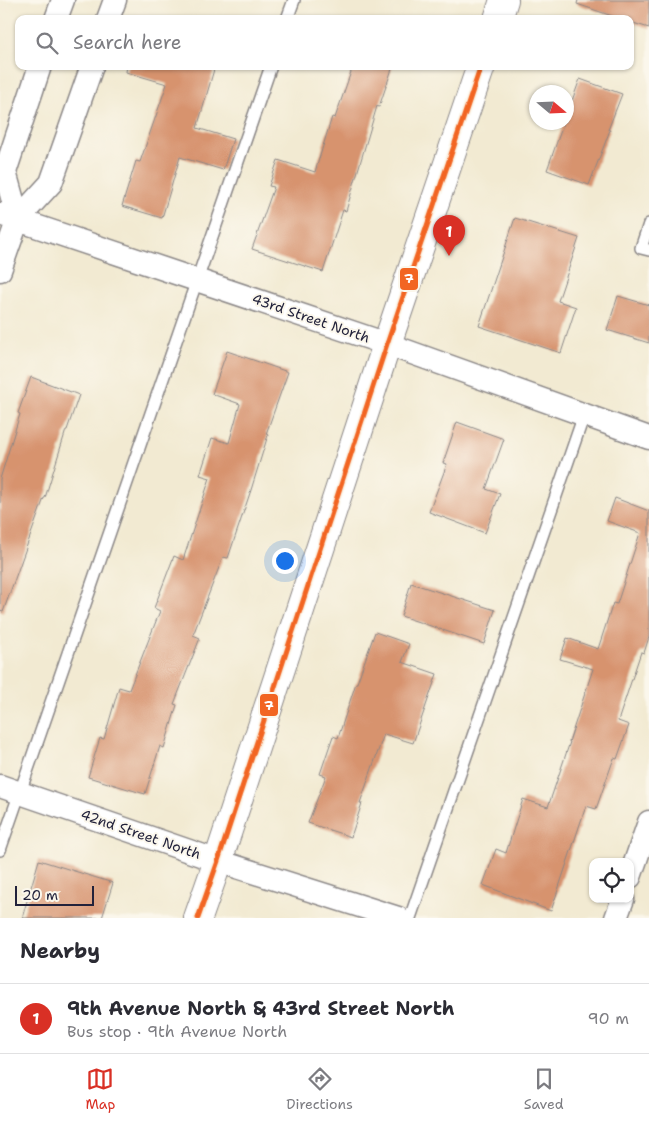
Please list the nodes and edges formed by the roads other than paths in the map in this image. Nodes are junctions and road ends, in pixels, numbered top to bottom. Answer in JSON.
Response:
{"nodes":[{"id":1,"x":63,"y":0,"type":"edge"},
{"id":2,"x":115,"y":0,"type":"edge"},
{"id":3,"x":294,"y":0,"type":"edge"},
{"id":4,"x":504,"y":0,"type":"edge"},
{"id":5,"x":57,"y":15,"type":"edge"},
{"id":6,"x":109,"y":15,"type":"edge"},
{"id":7,"x":288,"y":15,"type":"edge"},
{"id":8,"x":499,"y":15,"type":"edge"},
{"id":9,"x":39,"y":70,"type":"edge"},
{"id":10,"x":91,"y":70,"type":"edge"},
{"id":11,"x":270,"y":70,"type":"edge"},
{"id":12,"x":480,"y":70,"type":"edge"},
{"id":13,"x":9,"y":217,"type":"edge"},
{"id":14,"x":649,"y":224,"type":"edge"},
{"id":15,"x":649,"y":250,"type":"edge"},
{"id":16,"x":0,"y":270,"type":"edge"},
{"id":17,"x":196,"y":280,"type":"junction"},
{"id":18,"x":387,"y":344,"type":"junction"},
{"id":19,"x":584,"y":415,"type":"junction"},
{"id":20,"x":649,"y":438,"type":"edge"},
{"id":21,"x":10,"y":789,"type":"edge"},
{"id":22,"x":649,"y":822,"type":"edge"},
{"id":23,"x":0,"y":850,"type":"edge"},
{"id":24,"x":218,"y":861,"type":"junction"},
{"id":25,"x":634,"y":865,"type":"edge"},
{"id":26,"x":621,"y":903,"type":"edge"},
{"id":27,"x":198,"y":918,"type":"edge"},
{"id":28,"x":398,"y":918,"type":"edge"},
{"id":29,"x":410,"y":918,"type":"edge"},
{"id":30,"x":616,"y":918,"type":"edge"}],
"edges":[{"from":1,"to":5,"type":"street"},
{"from":2,"to":6,"type":"street"},
{"from":3,"to":7,"type":"lane"},
{"from":4,"to":8,"type":"street"},
{"from":9,"to":13,"type":"street"},
{"from":10,"to":13,"type":"street"},
{"from":11,"to":17,"type":"lane"},
{"from":12,"to":18,"type":"street"},
{"from":13,"to":16,"type":"street"},
{"from":13,"to":17,"type":"street","name":"43rd Street North"},
{"from":14,"to":15,"type":"lane"},
{"from":17,"to":18,"type":"street","name":"43rd Street North"},
{"from":17,"to":21,"type":"lane"},
{"from":18,"to":19,"type":"street","name":"43rd Street North"},
{"from":18,"to":24,"type":"street"},
{"from":19,"to":20,"type":"street","name":"43rd Street North"},
{"from":19,"to":29,"type":"lane"},
{"from":21,"to":23,"type":"lane"},
{"from":21,"to":24,"type":"street","name":"42nd Street North"},
{"from":22,"to":25,"type":"street"},
{"from":24,"to":27,"type":"street"},
{"from":24,"to":28,"type":"street","name":"42nd Street North"},
{"from":26,"to":30,"type":"street"}]}
